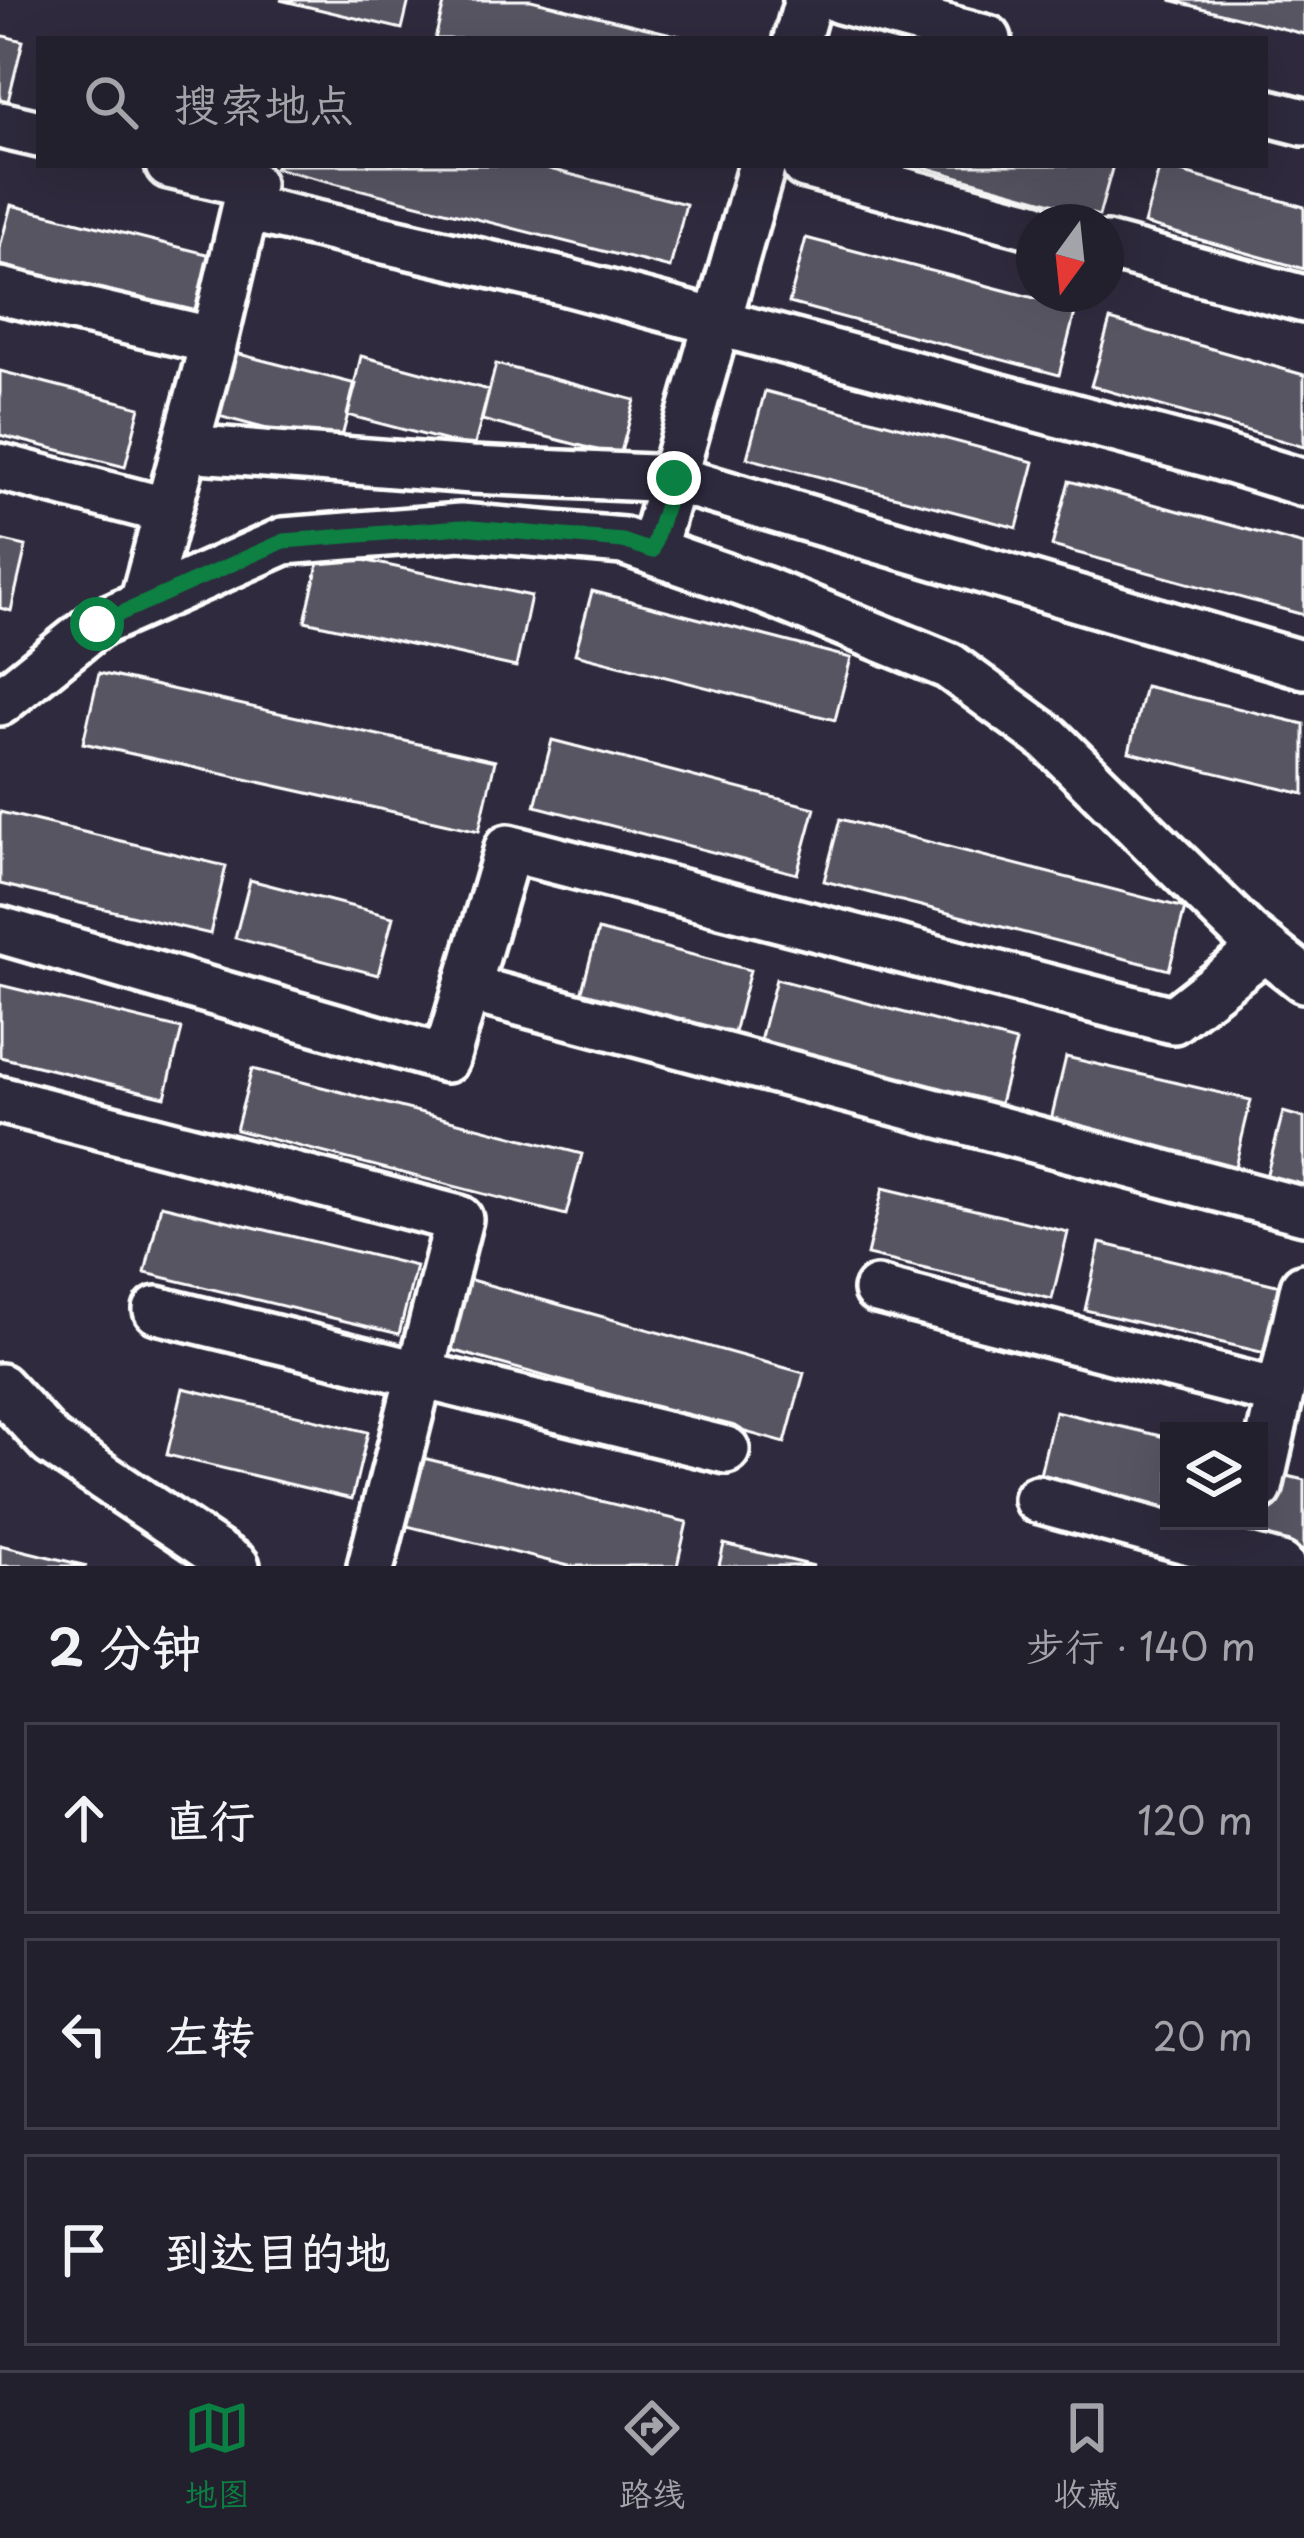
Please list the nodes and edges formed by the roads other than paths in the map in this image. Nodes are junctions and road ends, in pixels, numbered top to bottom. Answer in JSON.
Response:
{"nodes":[{"id":1,"x":808,"y":0,"type":"edge"},
{"id":2,"x":840,"y":0,"type":"edge"},
{"id":3,"x":798,"y":36,"type":"edge"},
{"id":4,"x":977,"y":36,"type":"edge"},
{"id":5,"x":1268,"y":113,"type":"edge"},
{"id":6,"x":1304,"y":122,"type":"edge"},
{"id":7,"x":0,"y":125,"type":"edge"},
{"id":8,"x":36,"y":133,"type":"edge"},
{"id":9,"x":182,"y":168,"type":"edge"},
{"id":10,"x":761,"y":168,"type":"edge"},
{"id":11,"x":816,"y":168,"type":"edge"},
{"id":12,"x":246,"y":208,"type":"junction"},
{"id":13,"x":1016,"y":221,"type":"edge"},
{"id":14,"x":1124,"y":251,"type":"edge"},
{"id":15,"x":0,"y":291,"type":"edge"},
{"id":16,"x":1304,"y":299,"type":"edge"},
{"id":17,"x":717,"y":322,"type":"junction"},
{"id":18,"x":214,"y":341,"type":"junction"},
{"id":19,"x":185,"y":448,"type":"junction"},
{"id":20,"x":0,"y":467,"type":"edge"},
{"id":21,"x":674,"y":478,"type":"junction"},
{"id":22,"x":1304,"y":483,"type":"edge"},
{"id":23,"x":168,"y":511,"type":"junction"},
{"id":24,"x":652,"y":551,"type":"junction"},
{"id":25,"x":143,"y":603,"type":"junction"},
{"id":26,"x":1304,"y":664,"type":"edge"},
{"id":27,"x":0,"y":702,"type":"edge"},
{"id":28,"x":0,"y":930,"type":"edge"},
{"id":29,"x":1265,"y":948,"type":"junction"},
{"id":30,"x":1304,"y":979,"type":"edge"},
{"id":31,"x":467,"y":988,"type":"junction"},
{"id":32,"x":0,"y":1100,"type":"edge"},
{"id":33,"x":1304,"y":1211,"type":"edge"},
{"id":34,"x":1304,"y":1287,"type":"edge"},
{"id":35,"x":877,"y":1290,"type":"dead end"},
{"id":36,"x":157,"y":1310,"type":"dead end"},
{"id":37,"x":420,"y":1372,"type":"junction"},
{"id":38,"x":0,"y":1388,"type":"edge"},
{"id":39,"x":1280,"y":1393,"type":"junction"},
{"id":40,"x":1268,"y":1447,"type":"edge"},
{"id":41,"x":726,"y":1450,"type":"dead end"},
{"id":42,"x":1037,"y":1499,"type":"dead end"},
{"id":43,"x":1259,"y":1548,"type":"edge"},
{"id":44,"x":386,"y":1562,"type":"edge"},
{"id":45,"x":236,"y":1566,"type":"edge"}],
"edges":[{"from":1,"to":3,"type":"street"},
{"from":2,"to":4,"type":"street"},
{"from":5,"to":6,"type":"street"},
{"from":7,"to":8,"type":"street"},
{"from":9,"to":12,"type":"street"},
{"from":10,"to":17,"type":"street"},
{"from":11,"to":13,"type":"street"},
{"from":12,"to":17,"type":"street"},
{"from":12,"to":18,"type":"street"},
{"from":14,"to":16,"type":"street"},
{"from":15,"to":18,"type":"street"},
{"from":17,"to":21,"type":"street"},
{"from":17,"to":22,"type":"street"},
{"from":18,"to":19,"type":"street"},
{"from":19,"to":21,"type":"street"},
{"from":19,"to":23,"type":"street"},
{"from":20,"to":23,"type":"street"},
{"from":21,"to":24,"type":"street"},
{"from":21,"to":26,"type":"street"},
{"from":23,"to":25,"type":"street"},
{"from":24,"to":25,"type":"street"},
{"from":24,"to":29,"type":"street"},
{"from":25,"to":27,"type":"street"},
{"from":28,"to":31,"type":"street"},
{"from":29,"to":30,"type":"street"},
{"from":29,"to":31,"type":"street"},
{"from":31,"to":33,"type":"street"},
{"from":32,"to":37,"type":"street"},
{"from":34,"to":39,"type":"street"},
{"from":35,"to":39,"type":"street"},
{"from":36,"to":37,"type":"street"},
{"from":37,"to":41,"type":"street"},
{"from":37,"to":44,"type":"street"},
{"from":38,"to":45,"type":"street"},
{"from":39,"to":40,"type":"street"},
{"from":42,"to":43,"type":"street"}]}
